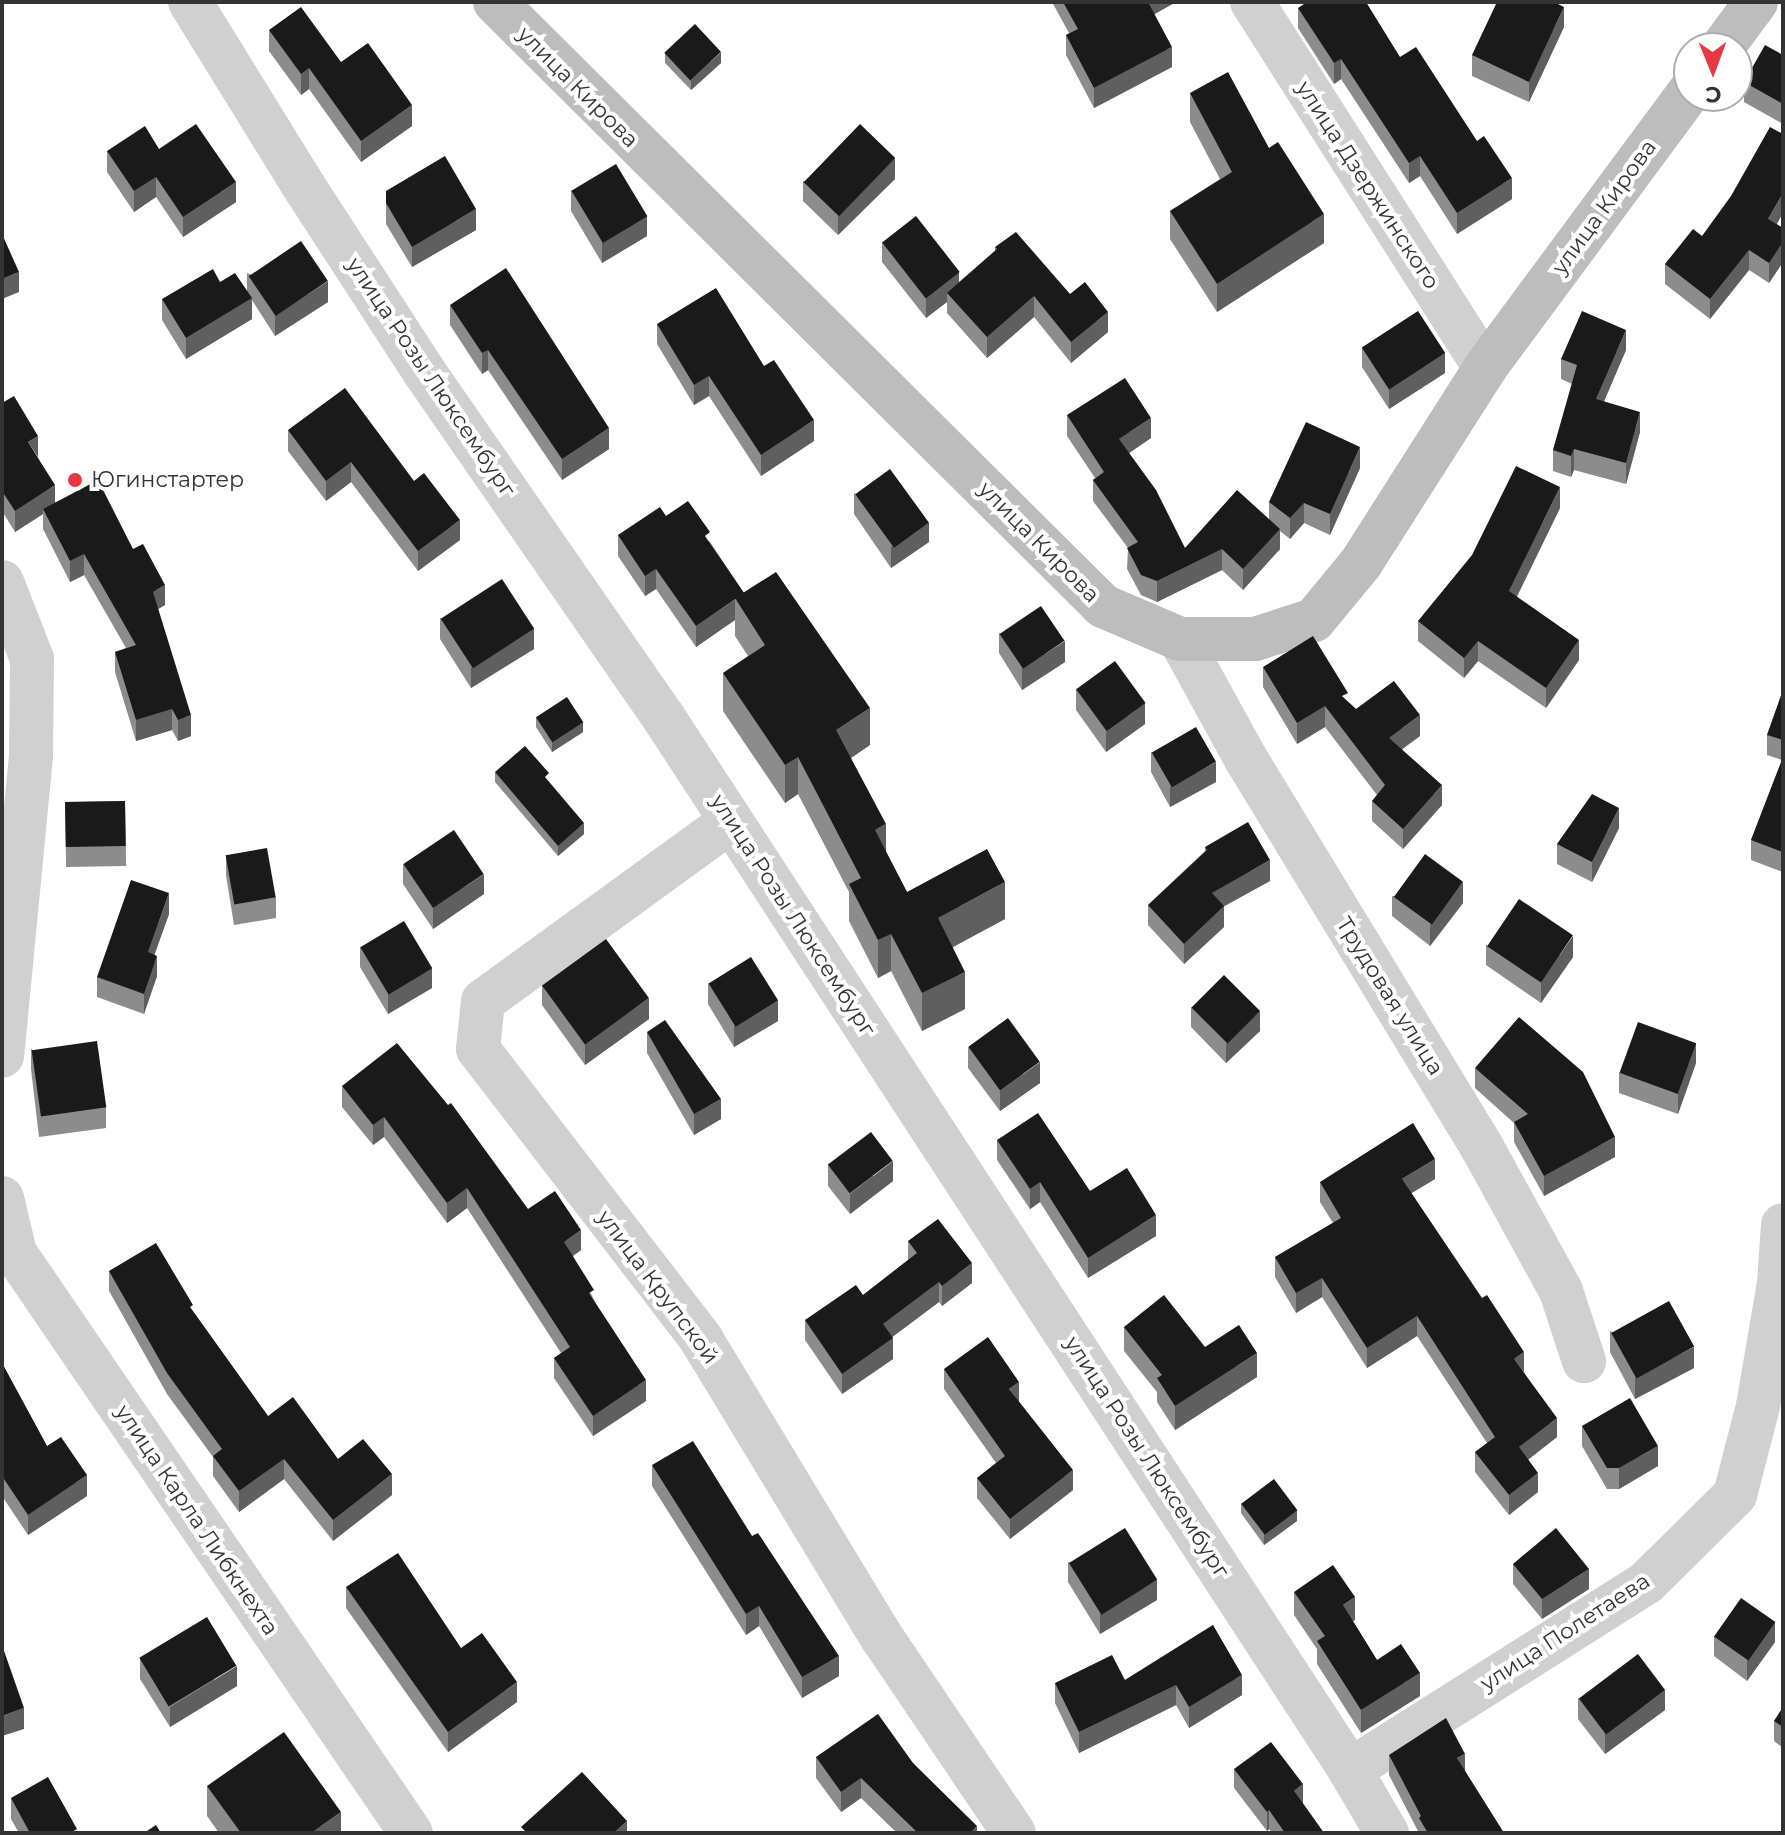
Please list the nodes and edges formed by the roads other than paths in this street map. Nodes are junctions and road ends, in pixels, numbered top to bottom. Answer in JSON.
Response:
{"nodes":[{"id":1,"x":190,"y":2,"type":"edge"},
{"id":2,"x":495,"y":2,"type":"edge"},
{"id":3,"x":1252,"y":2,"type":"edge"},
{"id":4,"x":1756,"y":2,"type":"edge"},
{"id":5,"x":1734,"y":32,"type":"edge"},
{"id":6,"x":1674,"y":112,"type":"edge"},
{"id":7,"x":1485,"y":368,"type":"junction"},
{"id":8,"x":2,"y":582,"type":"edge"},
{"id":9,"x":1180,"y":639,"type":"junction"},
{"id":10,"x":731,"y":821,"type":"junction"},
{"id":11,"x":2,"y":1056,"type":"edge"},
{"id":12,"x":2,"y":1198,"type":"edge"},
{"id":13,"x":1783,"y":1225,"type":"edge"},
{"id":14,"x":1584,"y":1361,"type":"dead end"},
{"id":15,"x":1350,"y":1770,"type":"junction"},
{"id":16,"x":411,"y":1833,"type":"edge"},
{"id":17,"x":1014,"y":1833,"type":"edge"},
{"id":18,"x":1387,"y":1833,"type":"edge"}],
"edges":[{"from":1,"to":10,"type":"street","name":"улица Розы Люксембург"},
{"from":2,"to":9,"type":"main road","name":"улица Кирова"},
{"from":3,"to":7,"type":"street","name":"улица Дзержинского"},
{"from":4,"to":5,"type":"main road"},
{"from":6,"to":7,"type":"main road","name":"улица Кирова"},
{"from":7,"to":9,"type":"main road","name":"улица Кирова"},
{"from":8,"to":11,"type":"street"},
{"from":9,"to":14,"type":"street","name":"Трудовая улица"},
{"from":10,"to":15,"type":"street","name":"улица Розы Люксембург"},
{"from":10,"to":17,"type":"street","name":"улица Крупской"},
{"from":12,"to":16,"type":"street","name":"улица Карла Либкнехта"},
{"from":13,"to":15,"type":"street","name":"улица Полетаева"},
{"from":15,"to":18,"type":"street","name":"улица Розы Люксембург"}]}
